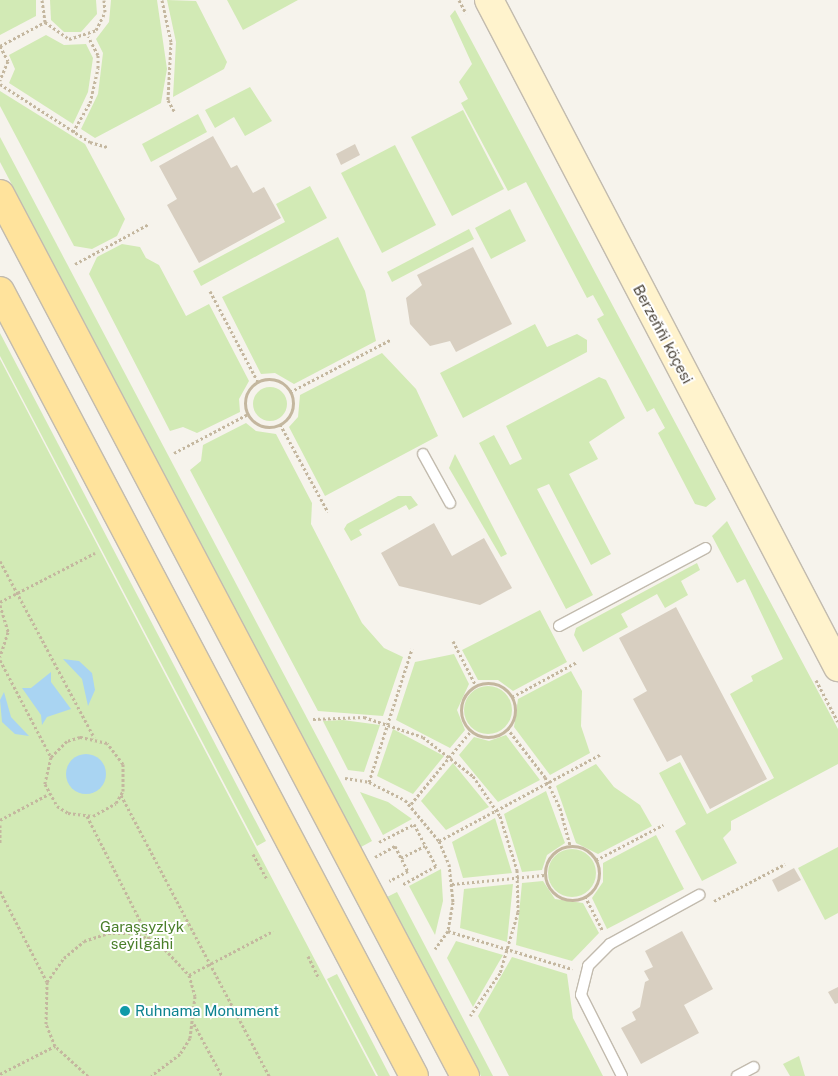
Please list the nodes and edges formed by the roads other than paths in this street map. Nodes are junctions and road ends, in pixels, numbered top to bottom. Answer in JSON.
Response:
{"nodes":[{"id":1,"x":489,"y":0,"type":"edge"},
{"id":2,"x":0,"y":194,"type":"edge"},
{"id":3,"x":0,"y":291,"type":"edge"},
{"id":4,"x":423,"y":454,"type":"dead end"},
{"id":5,"x":450,"y":503,"type":"dead end"},
{"id":6,"x":706,"y":548,"type":"dead end"},
{"id":7,"x":559,"y":626,"type":"dead end"},
{"id":8,"x":838,"y":667,"type":"edge"},
{"id":9,"x":699,"y":895,"type":"dead end"},
{"id":10,"x":754,"y":1067,"type":"dead end"},
{"id":11,"x":414,"y":1076,"type":"edge"},
{"id":12,"x":465,"y":1076,"type":"edge"},
{"id":13,"x":622,"y":1076,"type":"edge"},
{"id":14,"x":737,"y":1076,"type":"edge"}],
"edges":[{"from":1,"to":8,"type":"street","name":"Berzeňňi köçesi"},
{"from":2,"to":12,"type":"main road"},
{"from":3,"to":11,"type":"main road"},
{"from":4,"to":5,"type":"lane"},
{"from":6,"to":7,"type":"lane"},
{"from":9,"to":13,"type":"lane"},
{"from":10,"to":14,"type":"lane"}]}
